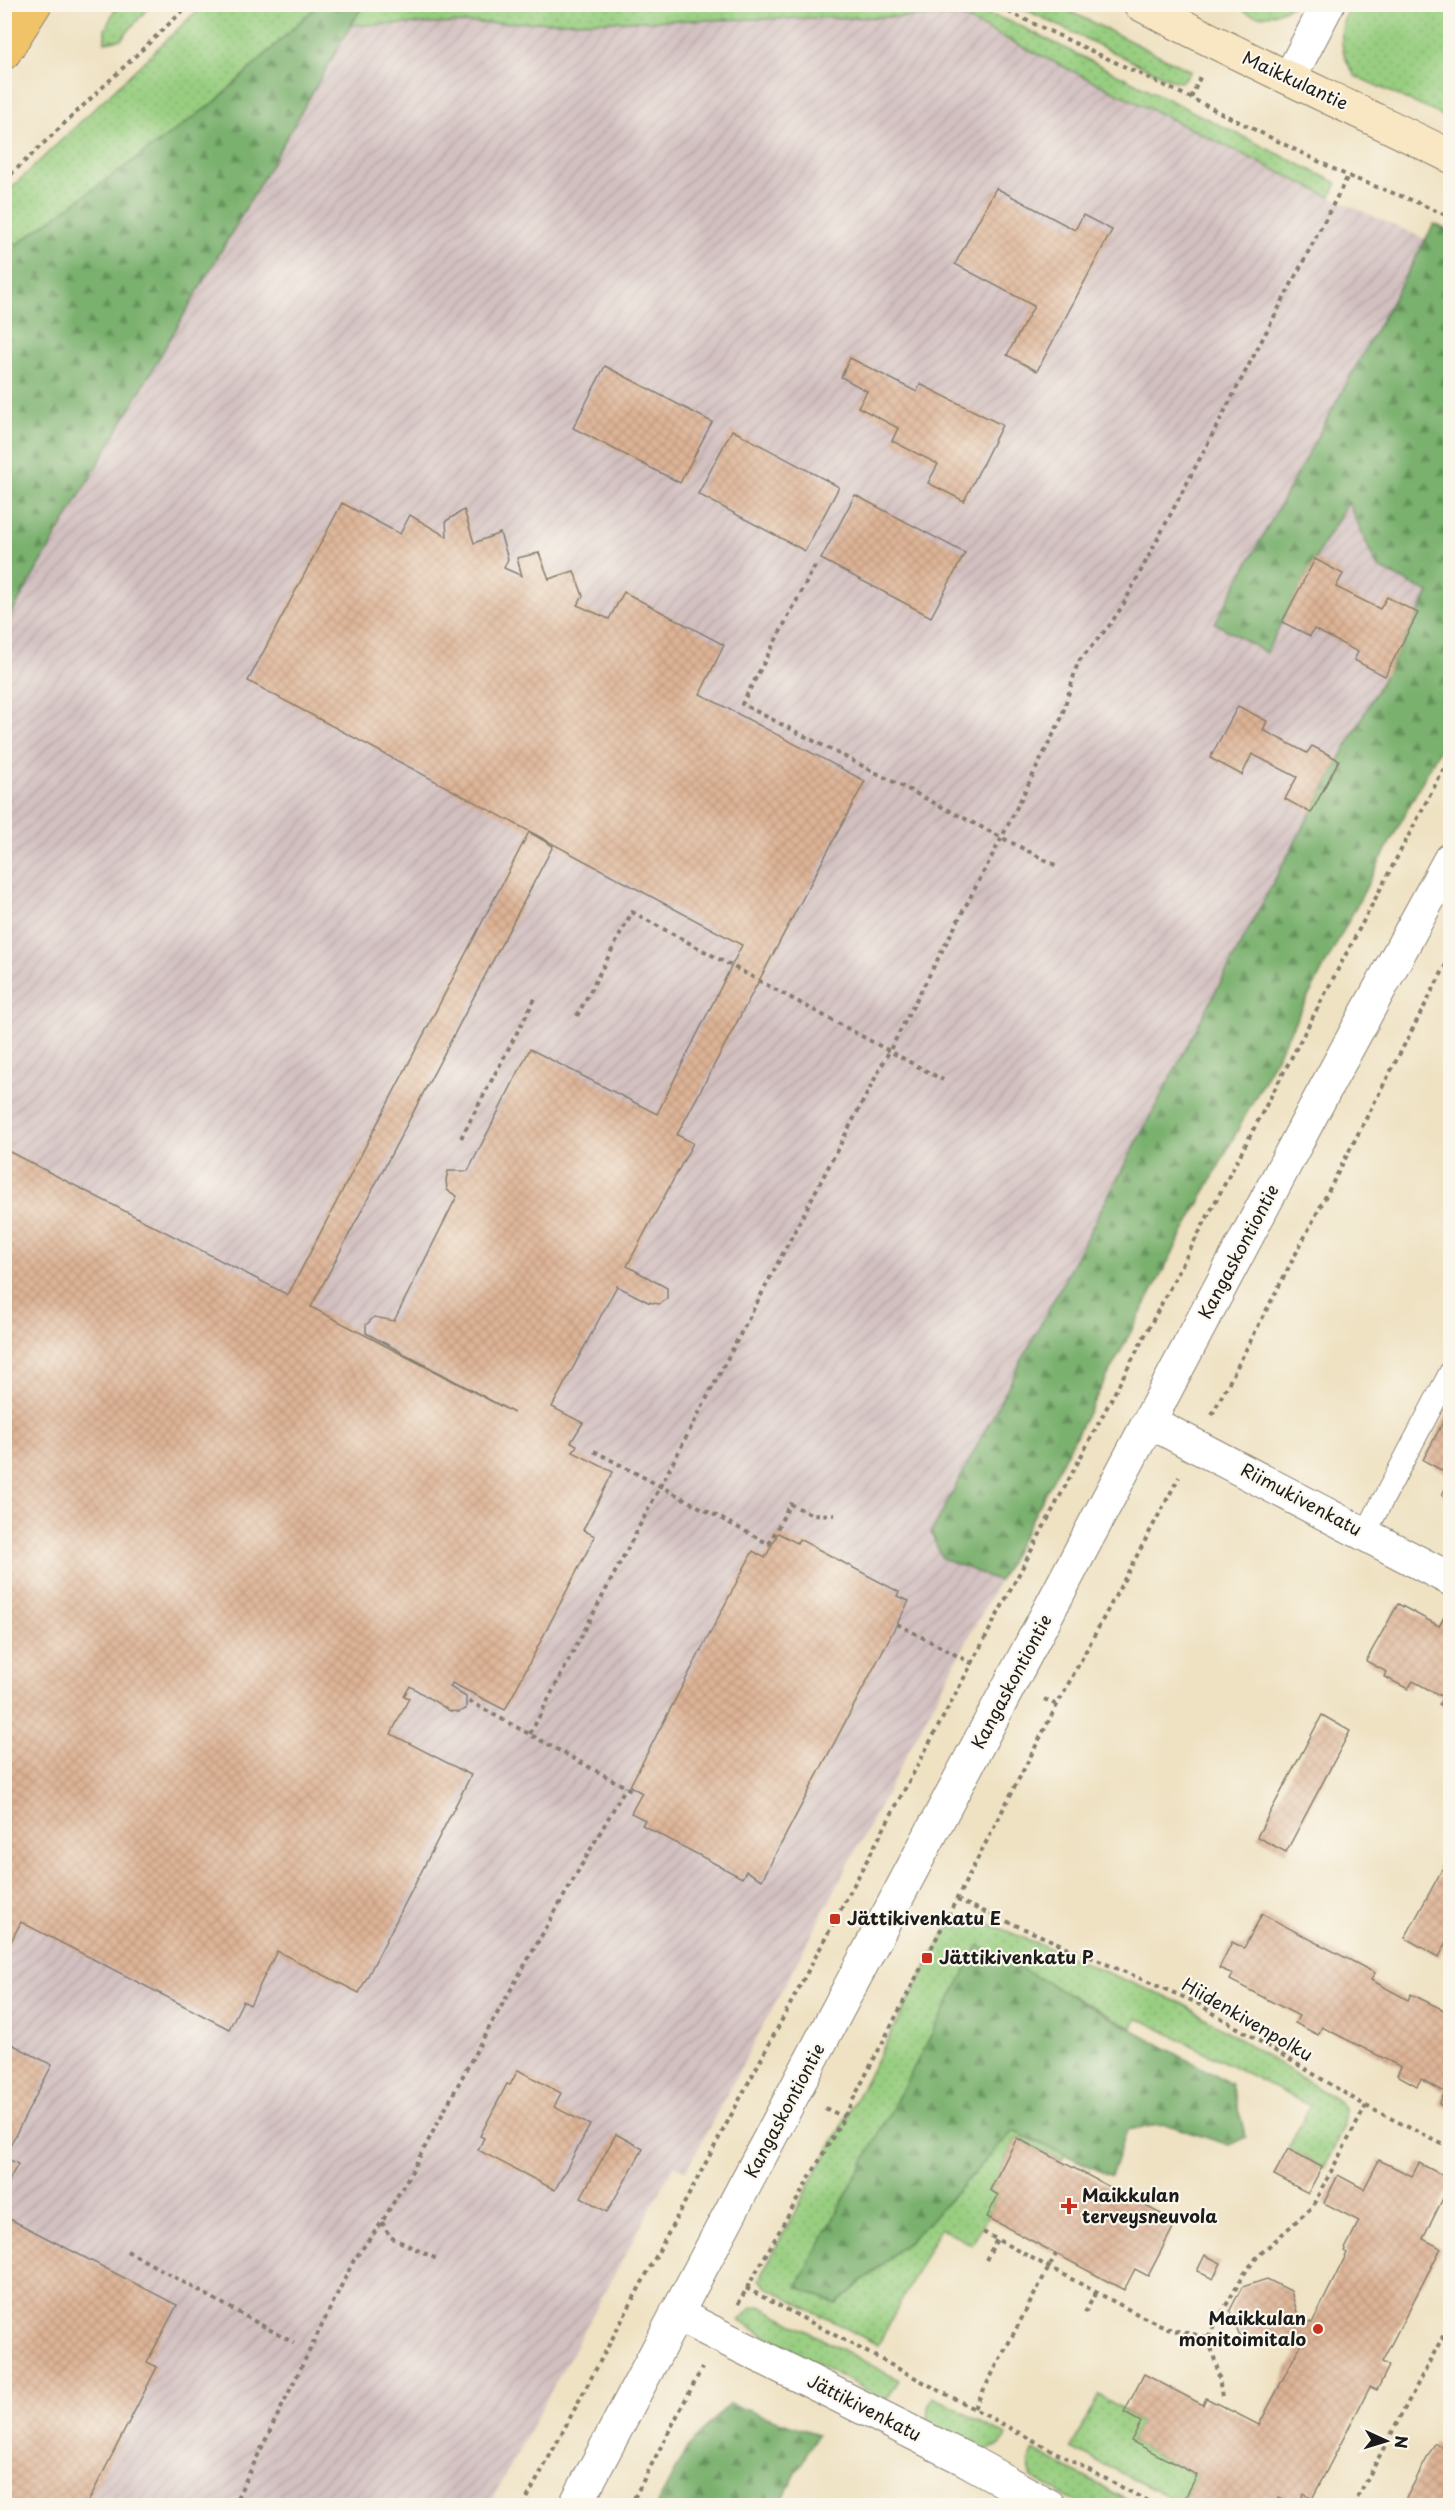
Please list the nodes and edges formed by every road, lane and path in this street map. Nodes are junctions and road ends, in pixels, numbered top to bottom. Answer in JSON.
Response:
{"nodes":[{"id":1,"x":35,"y":4,"type":"edge"},
{"id":2,"x":190,"y":4,"type":"edge"},
{"id":3,"x":992,"y":4,"type":"edge"},
{"id":4,"x":1140,"y":4,"type":"edge"},
{"id":5,"x":1328,"y":4,"type":"edge"},
{"id":6,"x":4,"y":53,"type":"edge"},
{"id":7,"x":1290,"y":77,"type":"junction"},
{"id":8,"x":1450,"y":156,"type":"edge"},
{"id":9,"x":1348,"y":176,"type":"junction"},
{"id":10,"x":4,"y":181,"type":"edge"},
{"id":11,"x":1450,"y":217,"type":"edge"},
{"id":12,"x":815,"y":566,"type":"dead end"},
{"id":13,"x":1450,"y":757,"type":"edge"},
{"id":14,"x":1002,"y":837,"type":"junction"},
{"id":15,"x":1450,"y":859,"type":"edge"},
{"id":16,"x":1057,"y":866,"type":"dead end"},
{"id":17,"x":537,"y":995,"type":"dead end"},
{"id":18,"x":577,"y":1016,"type":"dead end"},
{"id":19,"x":888,"y":1051,"type":"junction"},
{"id":20,"x":942,"y":1080,"type":"dead end"},
{"id":21,"x":461,"y":1138,"type":"dead end"},
{"id":22,"x":1450,"y":1372,"type":"edge"},
{"id":23,"x":1150,"y":1422,"type":"junction"},
{"id":24,"x":594,"y":1451,"type":"dead end"},
{"id":25,"x":659,"y":1486,"type":"junction"},
{"id":26,"x":835,"y":1515,"type":"dead end"},
{"id":27,"x":1365,"y":1534,"type":"junction"},
{"id":28,"x":1450,"y":1579,"type":"edge"},
{"id":29,"x":897,"y":1624,"type":"dead end"},
{"id":30,"x":972,"y":1663,"type":"junction"},
{"id":31,"x":469,"y":1701,"type":"dead end"},
{"id":32,"x":530,"y":1734,"type":"junction"},
{"id":33,"x":626,"y":1787,"type":"junction"},
{"id":34,"x":632,"y":1790,"type":"dead end"},
{"id":35,"x":1366,"y":2106,"type":"junction"},
{"id":36,"x":1450,"y":2148,"type":"edge"},
{"id":37,"x":381,"y":2222,"type":"junction"},
{"id":38,"x":983,"y":2232,"type":"dead end"},
{"id":39,"x":997,"y":2240,"type":"junction"},
{"id":40,"x":127,"y":2251,"type":"dead end"},
{"id":41,"x":1056,"y":2254,"type":"dead end"},
{"id":42,"x":437,"y":2259,"type":"dead end"},
{"id":43,"x":986,"y":2260,"type":"dead end"},
{"id":44,"x":1049,"y":2267,"type":"junction"},
{"id":45,"x":746,"y":2288,"type":"junction"},
{"id":46,"x":1096,"y":2292,"type":"junction"},
{"id":47,"x":1084,"y":2313,"type":"dead end"},
{"id":48,"x":676,"y":2314,"type":"junction"},
{"id":49,"x":1450,"y":2323,"type":"edge"},
{"id":50,"x":720,"y":2336,"type":"junction"},
{"id":51,"x":1208,"y":2337,"type":"junction"},
{"id":52,"x":294,"y":2343,"type":"dead end"},
{"id":53,"x":1222,"y":2397,"type":"dead end"},
{"id":54,"x":974,"y":2409,"type":"junction"},
{"id":55,"x":233,"y":2505,"type":"edge"},
{"id":56,"x":523,"y":2505,"type":"edge"},
{"id":57,"x":575,"y":2505,"type":"edge"},
{"id":58,"x":630,"y":2505,"type":"edge"},
{"id":59,"x":1049,"y":2505,"type":"edge"},
{"id":60,"x":1157,"y":2505,"type":"edge"},
{"id":61,"x":1353,"y":2505,"type":"edge"}],
"edges":[{"from":1,"to":6,"type":"highway"},
{"from":2,"to":10,"type":"path"},
{"from":3,"to":9,"type":"path"},
{"from":4,"to":7,"type":"main road","name":"Maikkulantie"},
{"from":5,"to":7,"type":"street"},
{"from":7,"to":8,"type":"main road","name":"Maikkulantie"},
{"from":9,"to":11,"type":"path"},
{"from":9,"to":14,"type":"path"},
{"from":12,"to":14,"type":"path"},
{"from":13,"to":30,"type":"path"},
{"from":14,"to":16,"type":"path"},
{"from":14,"to":19,"type":"path"},
{"from":15,"to":23,"type":"street","name":"Kangaskontiontie"},
{"from":17,"to":21,"type":"path"},
{"from":18,"to":19,"type":"path"},
{"from":19,"to":20,"type":"path"},
{"from":19,"to":25,"type":"path"},
{"from":22,"to":27,"type":"lane"},
{"from":23,"to":27,"type":"street","name":"Riimukivenkatu"},
{"from":23,"to":48,"type":"street","name":"Kangaskontiontie"},
{"from":24,"to":25,"type":"path"},
{"from":25,"to":26,"type":"path"},
{"from":25,"to":32,"type":"path"},
{"from":27,"to":28,"type":"street","name":"Riimukivenkatu"},
{"from":29,"to":30,"type":"path"},
{"from":30,"to":56,"type":"path"},
{"from":31,"to":32,"type":"path"},
{"from":32,"to":33,"type":"path"},
{"from":33,"to":34,"type":"path"},
{"from":33,"to":37,"type":"path"},
{"from":35,"to":36,"type":"path","name":"Hiidenkivenpolku"},
{"from":35,"to":45,"type":"path","name":"Hiidenkivenpolku"},
{"from":35,"to":51,"type":"path"},
{"from":37,"to":42,"type":"path"},
{"from":37,"to":55,"type":"path"},
{"from":38,"to":39,"type":"path"},
{"from":39,"to":43,"type":"path"},
{"from":39,"to":44,"type":"path"},
{"from":40,"to":52,"type":"path"},
{"from":41,"to":44,"type":"path"},
{"from":44,"to":46,"type":"path"},
{"from":44,"to":54,"type":"path"},
{"from":45,"to":50,"type":"path"},
{"from":45,"to":54,"type":"path"},
{"from":46,"to":47,"type":"path"},
{"from":46,"to":51,"type":"path"},
{"from":48,"to":50,"type":"street","name":"Jättikivenkatu"},
{"from":48,"to":57,"type":"street","name":"Kangaskontiontie"},
{"from":49,"to":61,"type":"path"},
{"from":50,"to":58,"type":"path"},
{"from":50,"to":59,"type":"street","name":"Jättikivenkatu"},
{"from":51,"to":53,"type":"path"},
{"from":54,"to":60,"type":"path"}]}
